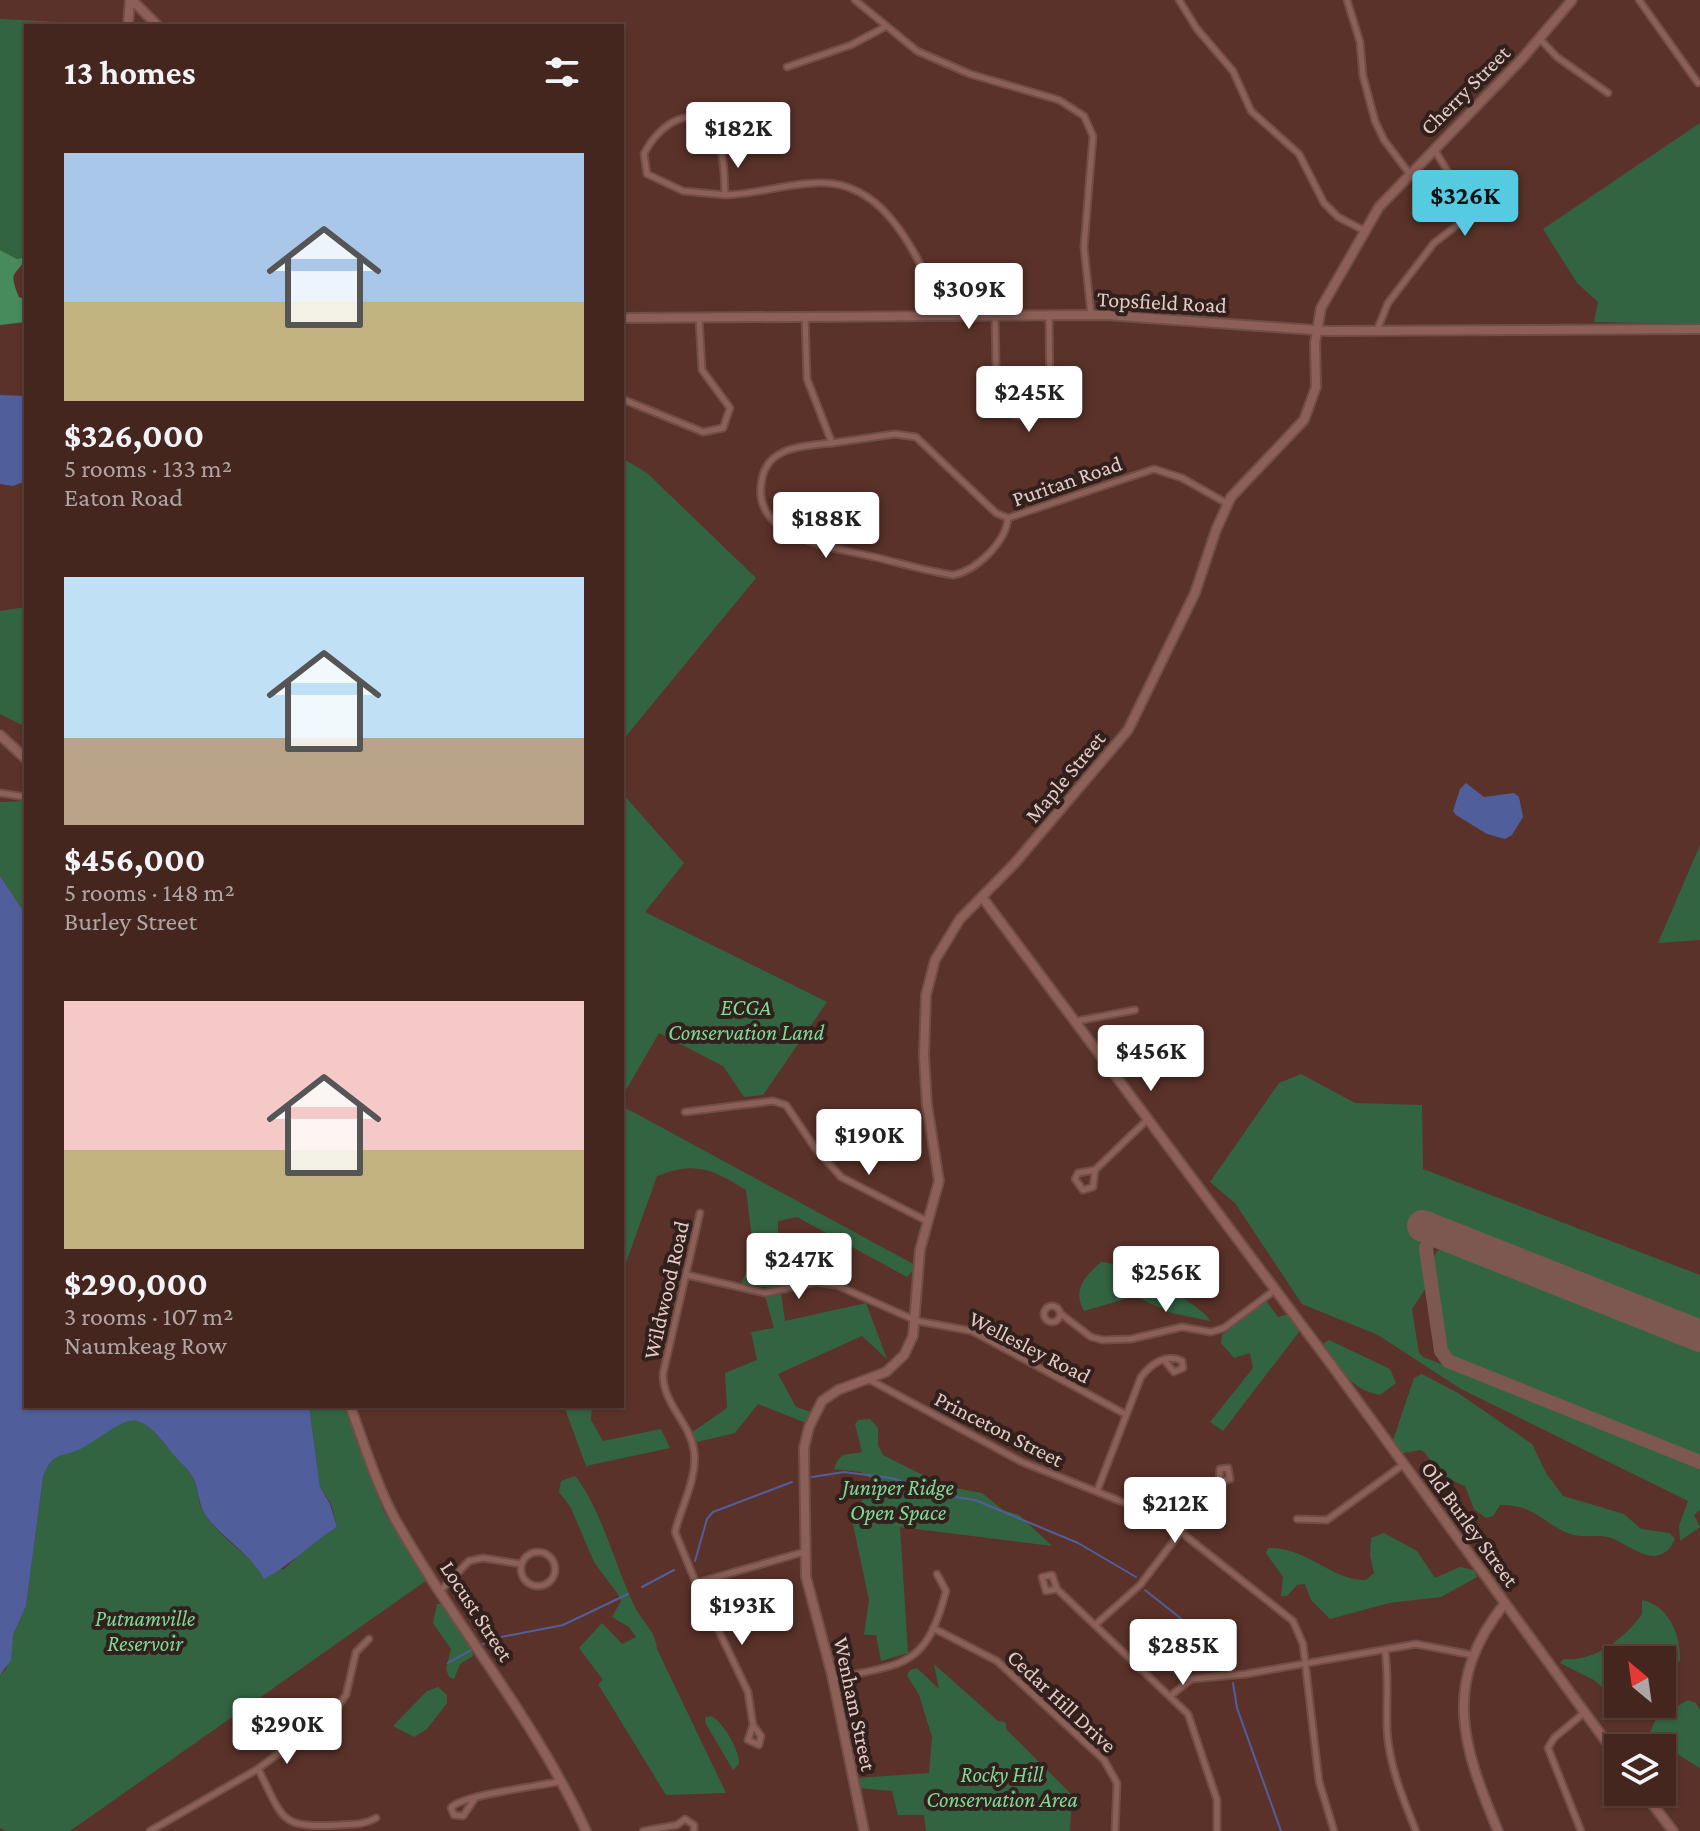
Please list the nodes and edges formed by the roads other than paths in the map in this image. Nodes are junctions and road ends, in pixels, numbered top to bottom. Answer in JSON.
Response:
{"nodes":[{"id":1,"x":131,"y":0,"type":"edge"},
{"id":2,"x":855,"y":0,"type":"edge"},
{"id":3,"x":1179,"y":0,"type":"edge"},
{"id":4,"x":1337,"y":0,"type":"edge"},
{"id":5,"x":1572,"y":0,"type":"edge"},
{"id":6,"x":1639,"y":0,"type":"edge"},
{"id":7,"x":1346,"y":3,"type":"edge"},
{"id":8,"x":128,"y":24,"type":"edge"},
{"id":9,"x":156,"y":24,"type":"edge"},
{"id":10,"x":885,"y":27,"type":"junction"},
{"id":11,"x":1540,"y":39,"type":"junction"},
{"id":12,"x":787,"y":67,"type":"dead end"},
{"id":13,"x":1698,"y":83,"type":"dead end"},
{"id":14,"x":1608,"y":93,"type":"dead end"},
{"id":15,"x":1433,"y":148,"type":"junction"},
{"id":16,"x":1409,"y":173,"type":"junction"},
{"id":17,"x":725,"y":195,"type":"junction"},
{"id":18,"x":1366,"y":231,"type":"junction"},
{"id":19,"x":995,"y":315,"type":"junction"},
{"id":20,"x":1049,"y":315,"type":"junction"},
{"id":21,"x":1091,"y":315,"type":"junction"},
{"id":22,"x":805,"y":316,"type":"junction"},
{"id":23,"x":945,"y":316,"type":"junction"},
{"id":24,"x":699,"y":317,"type":"junction"},
{"id":25,"x":624,"y":318,"type":"edge"},
{"id":26,"x":1700,"y":329,"type":"edge"},
{"id":27,"x":1377,"y":330,"type":"junction"},
{"id":28,"x":1316,"y":331,"type":"junction"},
{"id":29,"x":624,"y":400,"type":"edge"},
{"id":30,"x":832,"y":443,"type":"junction"},
{"id":31,"x":1228,"y":504,"type":"junction"},
{"id":32,"x":1008,"y":518,"type":"junction"},
{"id":33,"x":0,"y":735,"type":"edge"},
{"id":34,"x":24,"y":757,"type":"edge"},
{"id":35,"x":0,"y":793,"type":"edge"},
{"id":36,"x":24,"y":797,"type":"edge"},
{"id":37,"x":982,"y":897,"type":"junction"},
{"id":38,"x":1135,"y":1010,"type":"dead end"},
{"id":39,"x":1077,"y":1021,"type":"junction"},
{"id":40,"x":685,"y":1112,"type":"dead end"},
{"id":41,"x":1149,"y":1118,"type":"junction"},
{"id":42,"x":1095,"y":1170,"type":"junction"},
{"id":43,"x":700,"y":1213,"type":"dead end"},
{"id":44,"x":928,"y":1222,"type":"junction"},
{"id":45,"x":919,"y":1260,"type":"joint"},
{"id":46,"x":687,"y":1275,"type":"junction"},
{"id":47,"x":1276,"y":1289,"type":"junction"},
{"id":48,"x":1061,"y":1314,"type":"dead end"},
{"id":49,"x":917,"y":1321,"type":"junction"},
{"id":50,"x":1164,"y":1360,"type":"dead end"},
{"id":51,"x":870,"y":1380,"type":"junction"},
{"id":52,"x":351,"y":1408,"type":"edge"},
{"id":53,"x":1125,"y":1414,"type":"junction"},
{"id":54,"x":1404,"y":1464,"type":"junction"},
{"id":55,"x":1219,"y":1482,"type":"dead end"},
{"id":56,"x":1097,"y":1491,"type":"junction"},
{"id":57,"x":1297,"y":1519,"type":"dead end"},
{"id":58,"x":1182,"y":1532,"type":"junction"},
{"id":59,"x":804,"y":1552,"type":"junction"},
{"id":60,"x":521,"y":1564,"type":"junction"},
{"id":61,"x":937,"y":1574,"type":"dead end"},
{"id":62,"x":696,"y":1583,"type":"junction"},
{"id":63,"x":1057,"y":1589,"type":"dead end"},
{"id":64,"x":441,"y":1590,"type":"junction"},
{"id":65,"x":1505,"y":1603,"type":"junction"},
{"id":66,"x":1095,"y":1625,"type":"junction"},
{"id":67,"x":933,"y":1628,"type":"junction"},
{"id":68,"x":369,"y":1639,"type":"dead end"},
{"id":69,"x":1385,"y":1650,"type":"junction"},
{"id":70,"x":1473,"y":1655,"type":"junction"},
{"id":71,"x":1306,"y":1663,"type":"junction"},
{"id":72,"x":833,"y":1679,"type":"junction"},
{"id":73,"x":1170,"y":1696,"type":"junction"},
{"id":74,"x":1585,"y":1712,"type":"junction"},
{"id":75,"x":753,"y":1725,"type":"dead end"},
{"id":76,"x":1604,"y":1738,"type":"edge"},
{"id":77,"x":258,"y":1769,"type":"junction"},
{"id":78,"x":563,"y":1781,"type":"junction"},
{"id":79,"x":476,"y":1797,"type":"junction"},
{"id":80,"x":1654,"y":1806,"type":"edge"},
{"id":81,"x":376,"y":1818,"type":"dead end"},
{"id":82,"x":677,"y":1828,"type":"edge"},
{"id":83,"x":150,"y":1831,"type":"edge"},
{"id":84,"x":586,"y":1831,"type":"edge"},
{"id":85,"x":643,"y":1831,"type":"edge"},
{"id":86,"x":694,"y":1831,"type":"edge"},
{"id":87,"x":864,"y":1831,"type":"edge"},
{"id":88,"x":1115,"y":1831,"type":"edge"},
{"id":89,"x":1217,"y":1831,"type":"edge"},
{"id":90,"x":1334,"y":1831,"type":"edge"},
{"id":91,"x":1416,"y":1831,"type":"edge"},
{"id":92,"x":1498,"y":1831,"type":"edge"},
{"id":93,"x":1581,"y":1831,"type":"edge"},
{"id":94,"x":1673,"y":1831,"type":"edge"}],
"edges":[{"from":1,"to":8,"type":"main road"},
{"from":1,"to":9,"type":"main road"},
{"from":2,"to":10,"type":"street"},
{"from":3,"to":18,"type":"street"},
{"from":4,"to":7,"type":"street"},
{"from":5,"to":11,"type":"main road","name":"Cherry Street"},
{"from":6,"to":13,"type":"street"},
{"from":7,"to":16,"type":"street"},
{"from":10,"to":12,"type":"street"},
{"from":10,"to":21,"type":"street"},
{"from":11,"to":14,"type":"street"},
{"from":11,"to":15,"type":"main road","name":"Cherry Street"},
{"from":15,"to":16,"type":"main road","name":"Cherry Street"},
{"from":15,"to":27,"type":"street"},
{"from":16,"to":18,"type":"main road","name":"Cherry Street"},
{"from":17,"to":17,"type":"street"},
{"from":17,"to":23,"type":"street"},
{"from":18,"to":28,"type":"main road","name":"Cherry Street"},
{"from":19,"to":20,"type":"main road","name":"Topsfield Road"},
{"from":19,"to":20,"type":"street"},
{"from":19,"to":23,"type":"main road","name":"Topsfield Road"},
{"from":20,"to":21,"type":"main road","name":"Topsfield Road"},
{"from":21,"to":28,"type":"main road","name":"Topsfield Road"},
{"from":22,"to":23,"type":"main road","name":"Topsfield Road"},
{"from":22,"to":24,"type":"main road","name":"Topsfield Road"},
{"from":22,"to":30,"type":"street"},
{"from":24,"to":25,"type":"main road","name":"Topsfield Road"},
{"from":24,"to":29,"type":"street"},
{"from":26,"to":27,"type":"main road","name":"Topsfield Road"},
{"from":27,"to":28,"type":"main road","name":"Topsfield Road"},
{"from":28,"to":31,"type":"main road","name":"Maple Street"},
{"from":30,"to":32,"type":"street","name":"Puritan Road"},
{"from":30,"to":32,"type":"street","name":"Puritan Road"},
{"from":31,"to":32,"type":"street","name":"Puritan Road"},
{"from":31,"to":37,"type":"main road","name":"Maple Street"},
{"from":33,"to":34,"type":"main road"},
{"from":35,"to":36,"type":"street"},
{"from":37,"to":39,"type":"main road","name":"Old Burley Street"},
{"from":37,"to":44,"type":"main road","name":"Maple Street"},
{"from":38,"to":39,"type":"street"},
{"from":39,"to":41,"type":"main road","name":"Old Burley Street"},
{"from":40,"to":44,"type":"street"},
{"from":41,"to":42,"type":"street"},
{"from":41,"to":47,"type":"main road","name":"Old Burley Street"},
{"from":42,"to":42,"type":"street"},
{"from":43,"to":46,"type":"street","name":"Wildwood Road"},
{"from":44,"to":45,"type":"main road","name":"Maple Street"},
{"from":45,"to":49,"type":"main road","name":"Wenham Street"},
{"from":46,"to":49,"type":"street","name":"Wellesley Road"},
{"from":46,"to":62,"type":"street","name":"Wildwood Road"},
{"from":47,"to":48,"type":"street"},
{"from":47,"to":54,"type":"main road","name":"Old Burley Street"},
{"from":49,"to":51,"type":"main road","name":"Wenham Street"},
{"from":49,"to":53,"type":"street","name":"Wellesley Road"},
{"from":50,"to":53,"type":"street"},
{"from":51,"to":56,"type":"street","name":"Princeton Street"},
{"from":51,"to":59,"type":"main road","name":"Wenham Street"},
{"from":52,"to":64,"type":"main road","name":"Locust Street"},
{"from":53,"to":56,"type":"street"},
{"from":54,"to":57,"type":"street"},
{"from":54,"to":65,"type":"main road","name":"Old Burley Street"},
{"from":55,"to":58,"type":"street"},
{"from":56,"to":58,"type":"street","name":"Princeton Street"},
{"from":58,"to":66,"type":"street"},
{"from":58,"to":71,"type":"street","name":"Princeton Street"},
{"from":59,"to":62,"type":"street"},
{"from":59,"to":72,"type":"main road","name":"Wenham Street"},
{"from":60,"to":60,"type":"street"},
{"from":60,"to":64,"type":"street"},
{"from":61,"to":67,"type":"street"},
{"from":62,"to":75,"type":"street","name":"Wildwood Road"},
{"from":63,"to":66,"type":"street"},
{"from":64,"to":78,"type":"main road","name":"Locust Street"},
{"from":65,"to":70,"type":"main road"},
{"from":65,"to":74,"type":"main road","name":"Old Burley Street"},
{"from":66,"to":73,"type":"street"},
{"from":67,"to":72,"type":"street"},
{"from":67,"to":88,"type":"street","name":"Cedar Hill Drive"},
{"from":68,"to":77,"type":"street"},
{"from":69,"to":70,"type":"street"},
{"from":69,"to":71,"type":"street"},
{"from":69,"to":91,"type":"street"},
{"from":70,"to":92,"type":"main road"},
{"from":71,"to":73,"type":"street"},
{"from":71,"to":90,"type":"street","name":"Princeton Street"},
{"from":72,"to":87,"type":"main road","name":"Wenham Street"},
{"from":73,"to":89,"type":"street"},
{"from":74,"to":76,"type":"main road","name":"Old Burley Street"},
{"from":74,"to":93,"type":"street"},
{"from":77,"to":81,"type":"street"},
{"from":77,"to":83,"type":"street"},
{"from":78,"to":79,"type":"street"},
{"from":78,"to":84,"type":"main road","name":"Locust Street"},
{"from":79,"to":79,"type":"street"},
{"from":80,"to":94,"type":"main road"},
{"from":82,"to":85,"type":"street"},
{"from":82,"to":86,"type":"street"}]}
